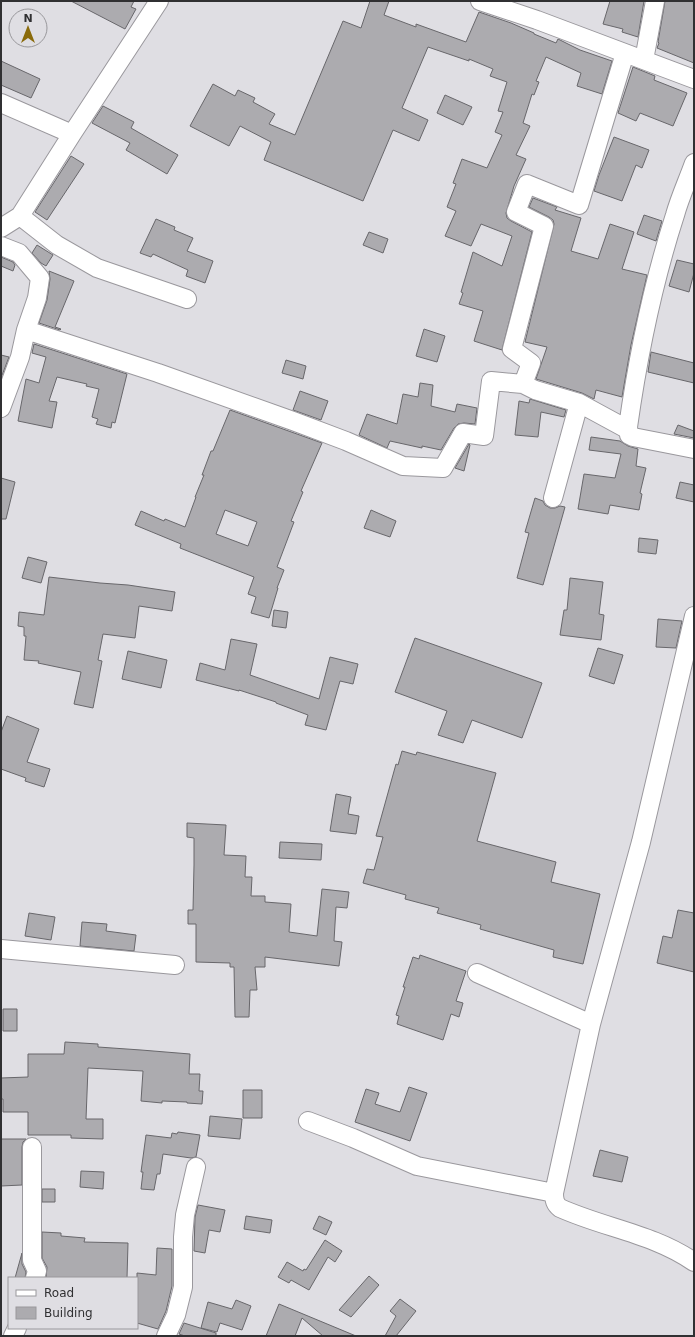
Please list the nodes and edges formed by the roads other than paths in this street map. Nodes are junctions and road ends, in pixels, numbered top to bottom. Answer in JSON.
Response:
{"nodes":[{"id":1,"x":159,"y":1,"type":"edge"},
{"id":2,"x":480,"y":1,"type":"edge"},
{"id":3,"x":655,"y":1,"type":"edge"},
{"id":4,"x":625,"y":53,"type":"junction"},
{"id":5,"x":644,"y":60,"type":"junction"},
{"id":6,"x":694,"y":79,"type":"edge"},
{"id":7,"x":1,"y":103,"type":"edge"},
{"id":8,"x":72,"y":134,"type":"junction"},
{"id":9,"x":694,"y":163,"type":"edge"},
{"id":10,"x":20,"y":216,"type":"junction"},
{"id":11,"x":1,"y":228,"type":"edge"},
{"id":12,"x":1,"y":246,"type":"edge"},
{"id":13,"x":187,"y":299,"type":"dead end"},
{"id":14,"x":26,"y":330,"type":"junction"},
{"id":15,"x":523,"y":384,"type":"junction"},
{"id":16,"x":579,"y":403,"type":"junction"},
{"id":17,"x":1,"y":408,"type":"edge"},
{"id":18,"x":628,"y":431,"type":"junction"},
{"id":19,"x":694,"y":449,"type":"edge"},
{"id":20,"x":553,"y":498,"type":"dead end"},
{"id":21,"x":694,"y":616,"type":"edge"},
{"id":22,"x":1,"y":949,"type":"edge"},
{"id":23,"x":175,"y":966,"type":"dead end"},
{"id":24,"x":477,"y":973,"type":"dead end"},
{"id":25,"x":591,"y":1024,"type":"junction"},
{"id":26,"x":308,"y":1121,"type":"dead end"},
{"id":27,"x":32,"y":1147,"type":"dead end"},
{"id":28,"x":196,"y":1167,"type":"dead end"},
{"id":29,"x":554,"y":1193,"type":"junction"},
{"id":30,"x":694,"y":1262,"type":"edge"},
{"id":31,"x":35,"y":1277,"type":"edge"},
{"id":32,"x":166,"y":1336,"type":"edge"}],
"edges":[{"from":1,"to":8,"type":"street"},
{"from":2,"to":4,"type":"street"},
{"from":3,"to":5,"type":"street"},
{"from":4,"to":5,"type":"street"},
{"from":4,"to":15,"type":"street"},
{"from":5,"to":6,"type":"street"},
{"from":7,"to":8,"type":"street"},
{"from":8,"to":10,"type":"street"},
{"from":9,"to":18,"type":"street"},
{"from":10,"to":11,"type":"street"},
{"from":10,"to":13,"type":"street"},
{"from":12,"to":14,"type":"street"},
{"from":14,"to":15,"type":"street"},
{"from":14,"to":17,"type":"street"},
{"from":15,"to":16,"type":"street"},
{"from":16,"to":18,"type":"street"},
{"from":16,"to":20,"type":"street"},
{"from":18,"to":19,"type":"street"},
{"from":21,"to":25,"type":"street"},
{"from":22,"to":23,"type":"street"},
{"from":24,"to":25,"type":"street"},
{"from":25,"to":29,"type":"street"},
{"from":26,"to":29,"type":"street"},
{"from":27,"to":31,"type":"street"},
{"from":28,"to":32,"type":"street"},
{"from":29,"to":30,"type":"street"}]}
